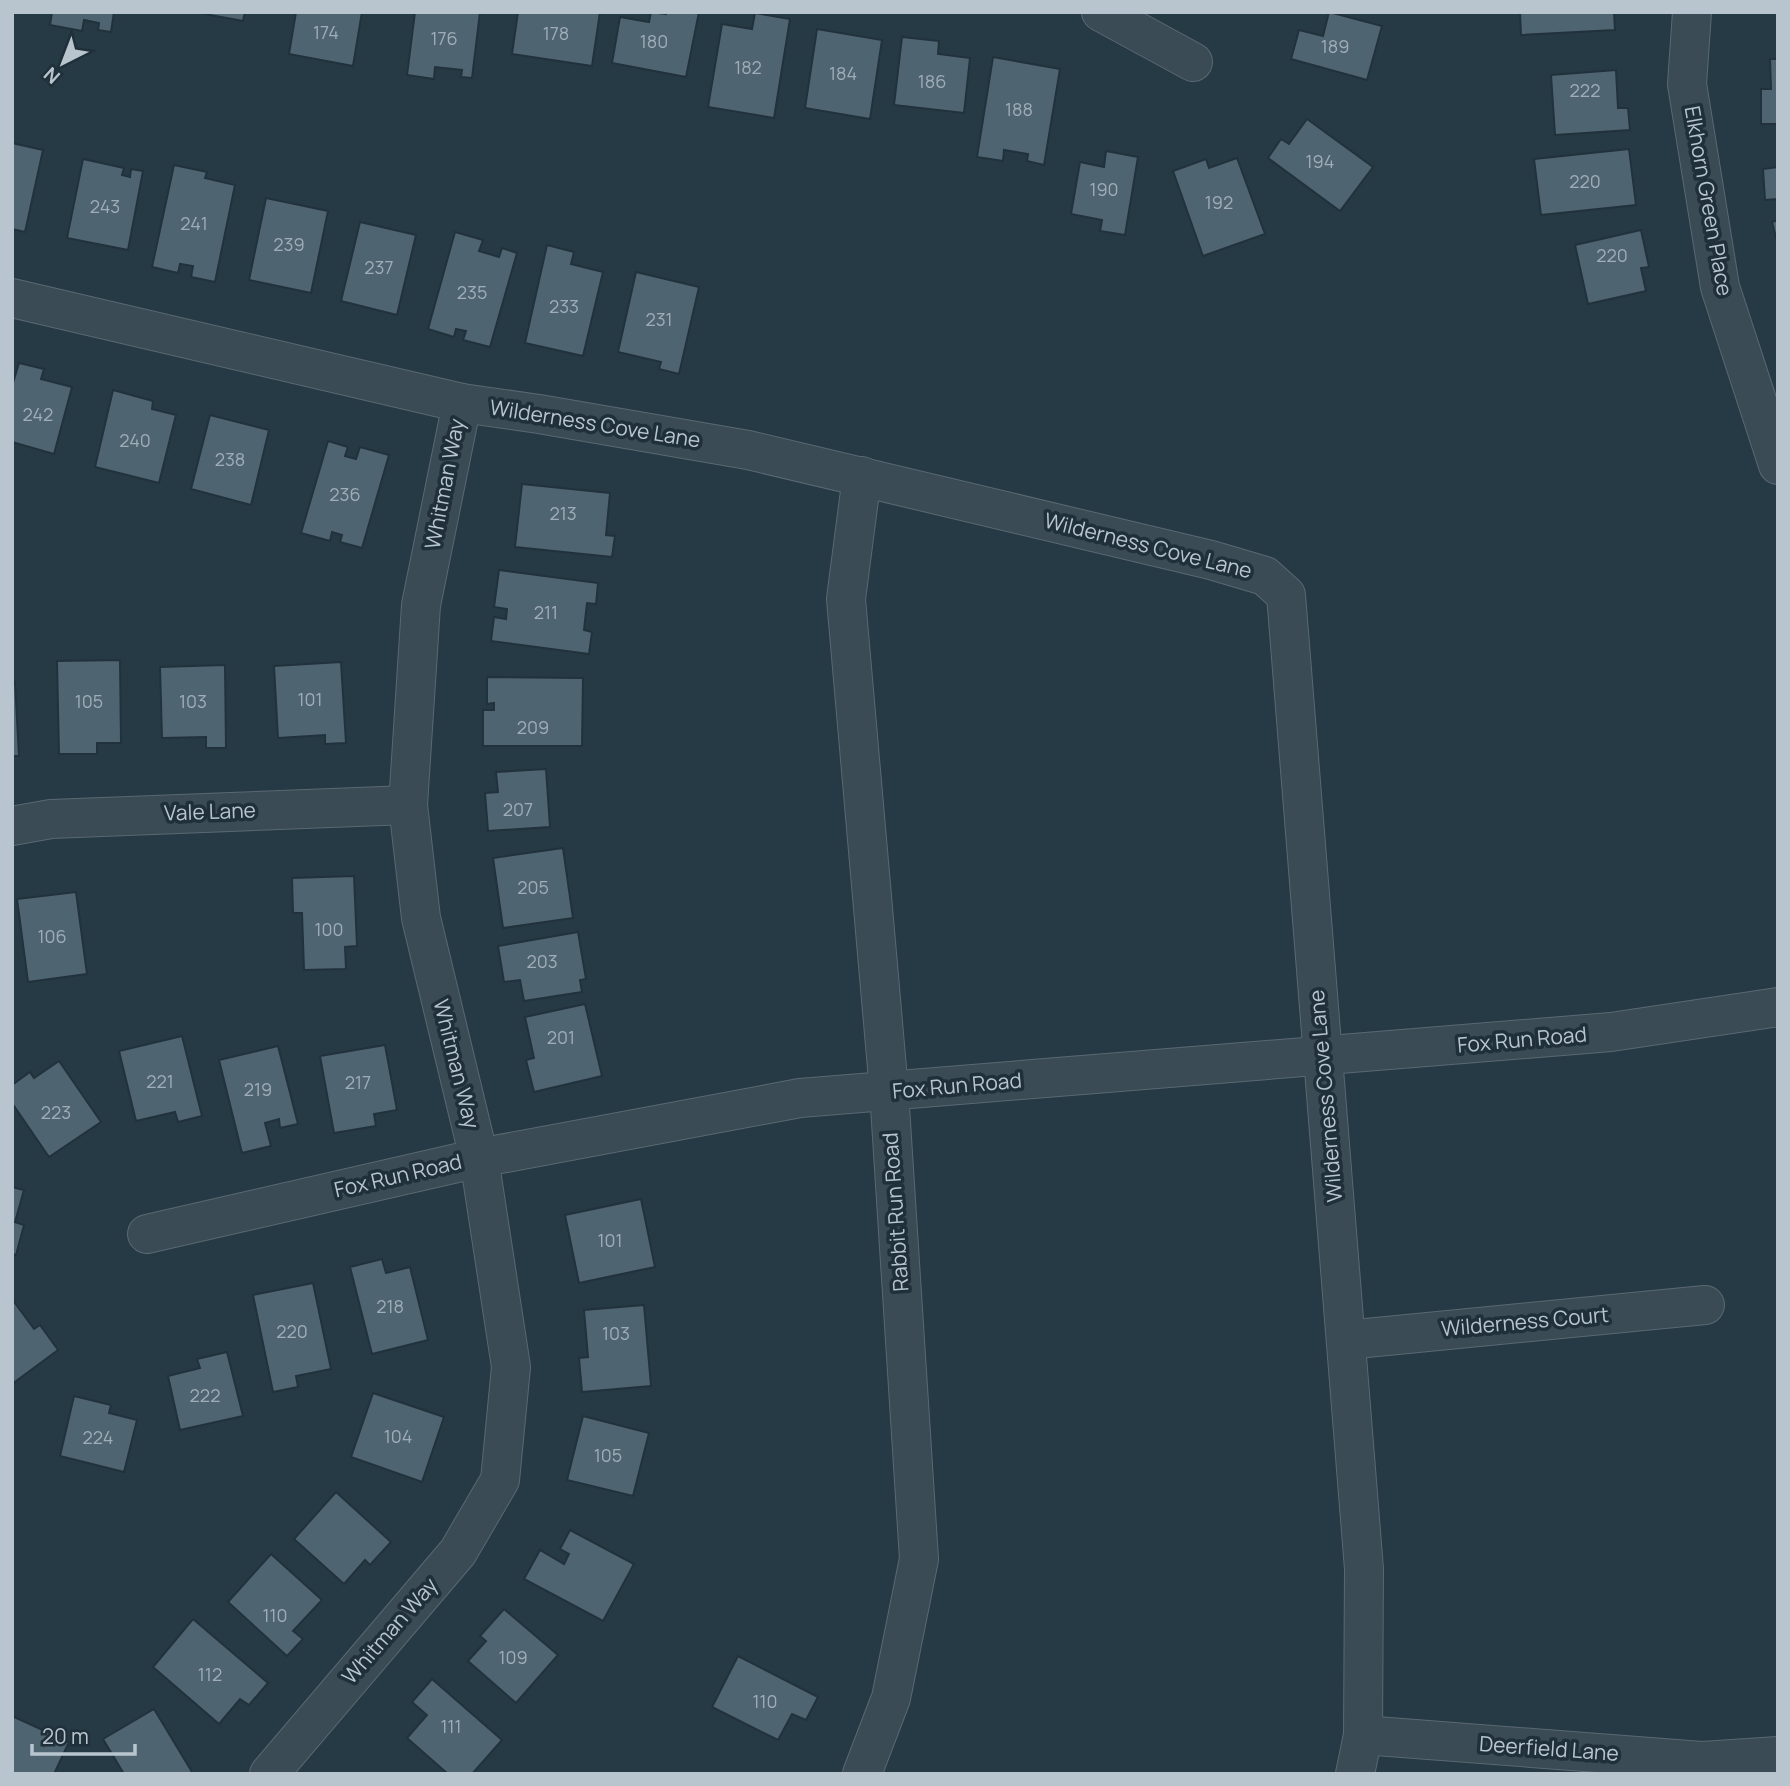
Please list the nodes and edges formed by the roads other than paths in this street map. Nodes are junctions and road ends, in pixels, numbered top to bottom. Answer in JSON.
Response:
{"nodes":[{"id":1,"x":1101,"y":12,"type":"edge"},
{"id":2,"x":1692,"y":12,"type":"edge"},
{"id":3,"x":1193,"y":62,"type":"dead end"},
{"id":4,"x":12,"y":298,"type":"edge"},
{"id":5,"x":462,"y":403,"type":"junction"},
{"id":6,"x":1778,"y":465,"type":"edge"},
{"id":7,"x":862,"y":477,"type":"junction"},
{"id":8,"x":408,"y":805,"type":"junction"},
{"id":9,"x":12,"y":826,"type":"edge"},
{"id":10,"x":1778,"y":1007,"type":"edge"},
{"id":11,"x":1323,"y":1056,"type":"junction"},
{"id":12,"x":889,"y":1091,"type":"junction"},
{"id":13,"x":479,"y":1158,"type":"junction"},
{"id":14,"x":147,"y":1234,"type":"dead end"},
{"id":15,"x":1705,"y":1305,"type":"dead end"},
{"id":16,"x":1346,"y":1340,"type":"junction"},
{"id":17,"x":1363,"y":1735,"type":"junction"},
{"id":18,"x":1778,"y":1756,"type":"edge"},
{"id":19,"x":269,"y":1774,"type":"edge"},
{"id":20,"x":862,"y":1774,"type":"edge"},
{"id":21,"x":1355,"y":1774,"type":"edge"}],
"edges":[{"from":1,"to":3,"type":"street"},
{"from":2,"to":6,"type":"street","name":"Elkhorn Green Place"},
{"from":4,"to":5,"type":"street","name":"Wilderness Cove Lane"},
{"from":5,"to":7,"type":"street","name":"Wilderness Cove Lane"},
{"from":5,"to":8,"type":"street","name":"Whitman Way"},
{"from":7,"to":11,"type":"street","name":"Wilderness Cove Lane"},
{"from":7,"to":12,"type":"street","name":"Rabbit Run Road"},
{"from":8,"to":9,"type":"street","name":"Vale Lane"},
{"from":8,"to":13,"type":"street","name":"Whitman Way"},
{"from":10,"to":11,"type":"street","name":"Fox Run Road"},
{"from":11,"to":12,"type":"street","name":"Fox Run Road"},
{"from":11,"to":16,"type":"street","name":"Wilderness Cove Lane"},
{"from":12,"to":13,"type":"street","name":"Fox Run Road"},
{"from":12,"to":20,"type":"street","name":"Rabbit Run Road"},
{"from":13,"to":14,"type":"street","name":"Fox Run Road"},
{"from":13,"to":19,"type":"street","name":"Whitman Way"},
{"from":15,"to":16,"type":"street","name":"Wilderness Court"},
{"from":16,"to":17,"type":"street","name":"Wilderness Cove Lane"},
{"from":17,"to":18,"type":"street","name":"Deerfield Lane"},
{"from":17,"to":21,"type":"street","name":"Wilderness Cove Lane"}]}
